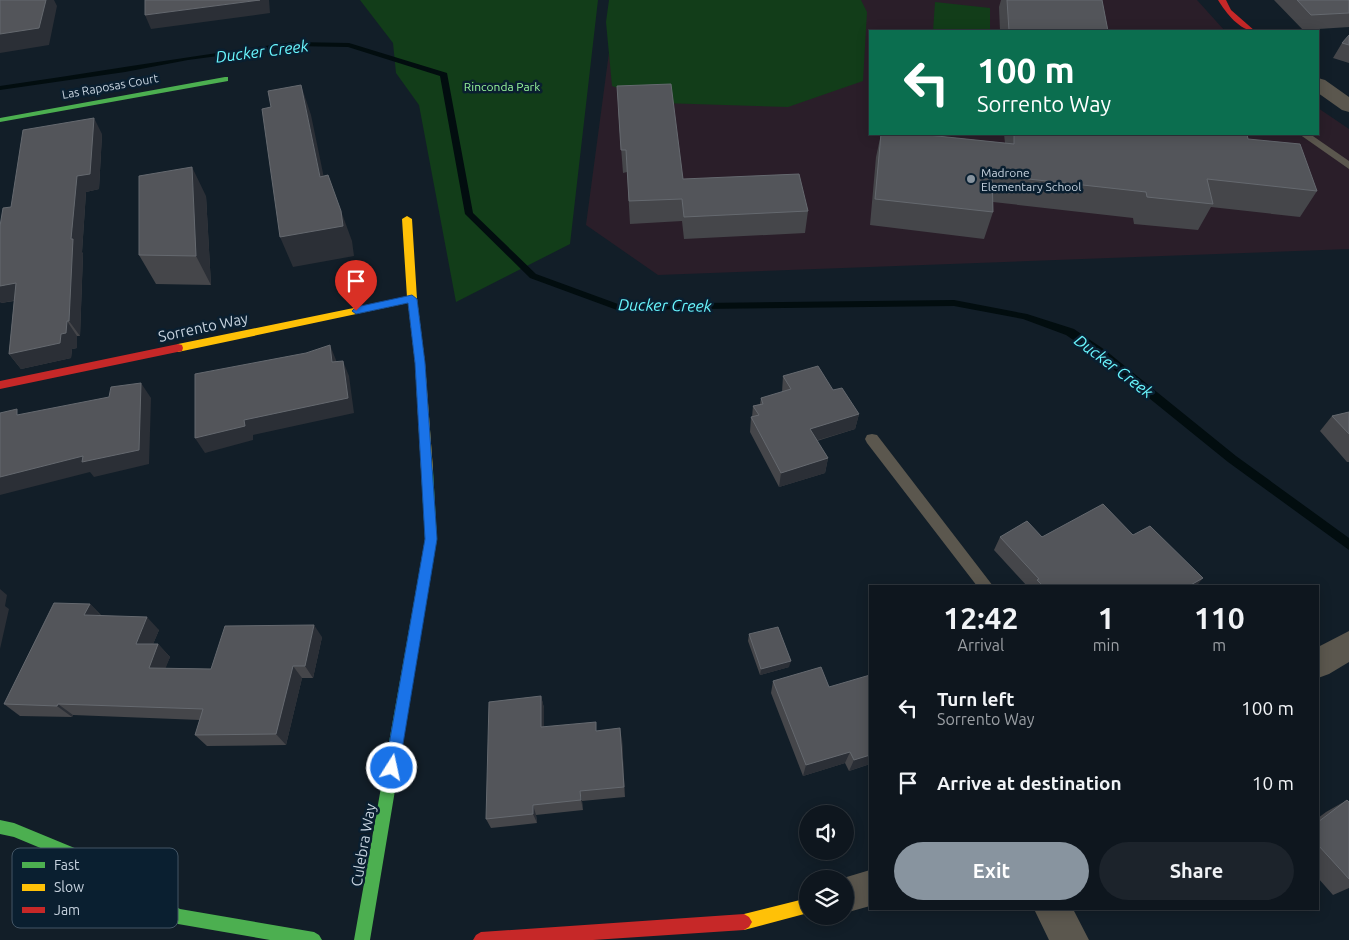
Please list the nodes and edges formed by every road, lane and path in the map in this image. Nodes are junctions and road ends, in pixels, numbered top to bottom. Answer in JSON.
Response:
{"nodes":[{"id":1,"x":1222,"y":0,"type":"edge"},
{"id":2,"x":1251,"y":30,"type":"edge"},
{"id":3,"x":225,"y":79,"type":"dead end"},
{"id":4,"x":1319,"y":85,"type":"edge"},
{"id":5,"x":1349,"y":106,"type":"edge"},
{"id":6,"x":0,"y":120,"type":"edge"},
{"id":7,"x":1305,"y":135,"type":"edge"},
{"id":8,"x":1349,"y":166,"type":"edge"},
{"id":9,"x":407,"y":219,"type":"dead end"},
{"id":10,"x":412,"y":299,"type":"junction"},
{"id":11,"x":0,"y":385,"type":"edge"},
{"id":12,"x":872,"y":439,"type":"dead end"},
{"id":13,"x":985,"y":585,"type":"edge"},
{"id":14,"x":1349,"y":645,"type":"edge"},
{"id":15,"x":1319,"y":663,"type":"edge"},
{"id":16,"x":0,"y":827,"type":"edge"},
{"id":17,"x":58,"y":848,"type":"edge"},
{"id":18,"x":869,"y":888,"type":"edge"},
{"id":19,"x":854,"y":892,"type":"edge"},
{"id":20,"x":799,"y":907,"type":"edge"},
{"id":21,"x":1053,"y":910,"type":"edge"},
{"id":22,"x":178,"y":916,"type":"edge"},
{"id":23,"x":314,"y":940,"type":"edge"},
{"id":24,"x":362,"y":940,"type":"edge"},
{"id":25,"x":481,"y":940,"type":"edge"},
{"id":26,"x":1070,"y":940,"type":"edge"}],
"edges":[{"from":1,"to":2,"type":"street"},
{"from":3,"to":6,"type":"street","name":"Las Raposas Court"},
{"from":4,"to":5,"type":"street"},
{"from":7,"to":8,"type":"lane"},
{"from":9,"to":10,"type":"street","name":"Culebra Way"},
{"from":10,"to":11,"type":"street","name":"Sorrento Way"},
{"from":10,"to":24,"type":"street","name":"Culebra Way"},
{"from":12,"to":13,"type":"lane"},
{"from":14,"to":15,"type":"street"},
{"from":16,"to":17,"type":"street"},
{"from":18,"to":19,"type":"street"},
{"from":20,"to":25,"type":"street"},
{"from":21,"to":26,"type":"street"},
{"from":22,"to":23,"type":"street"}]}
